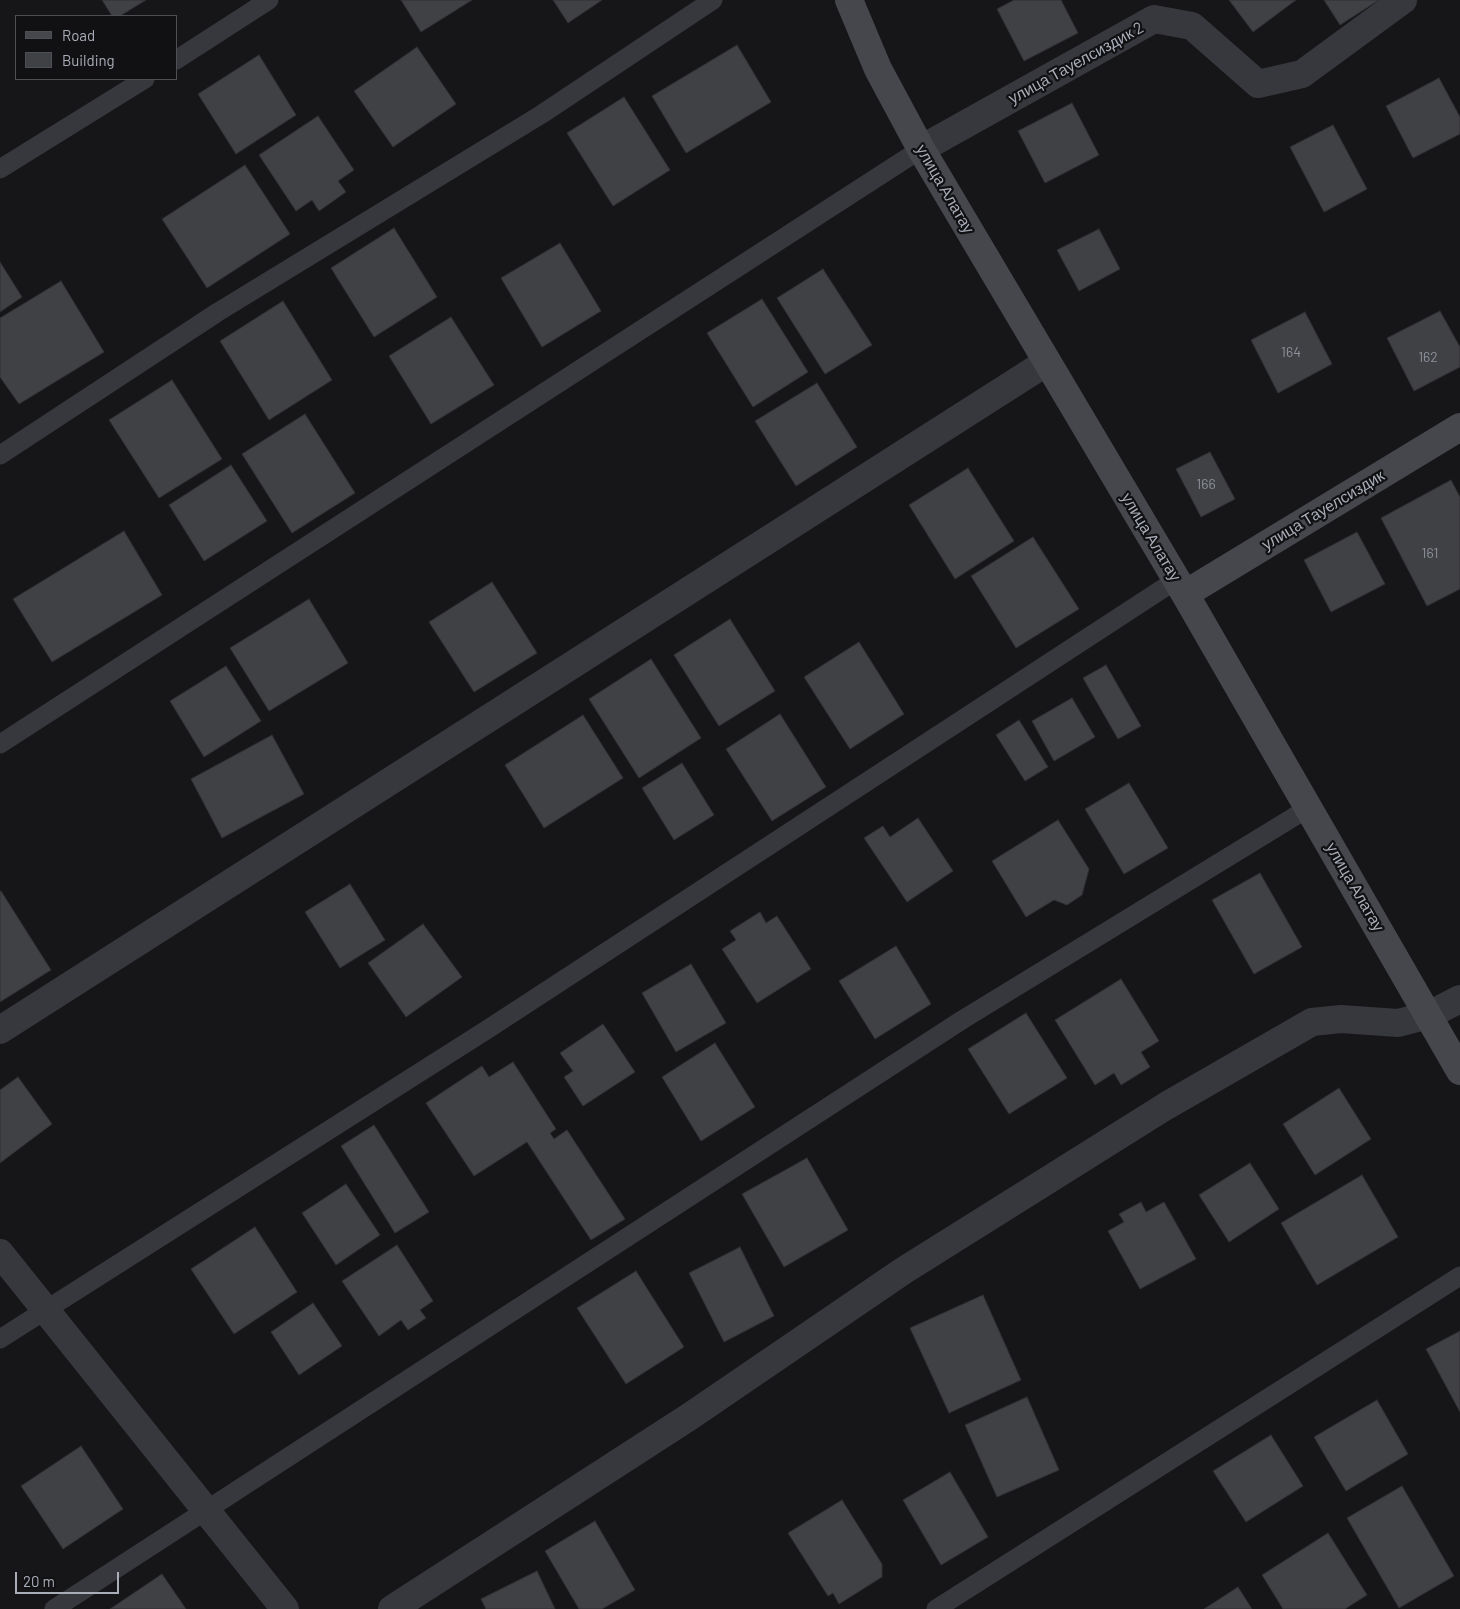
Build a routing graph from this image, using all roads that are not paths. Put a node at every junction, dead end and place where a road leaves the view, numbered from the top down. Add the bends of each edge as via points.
1 (269, 0) edge
2 (713, 0) edge
3 (849, 0) edge
4 (1403, 0) edge
5 (178, 59) edge
6 (144, 80) edge
7 (922, 150) junction
8 (0, 169) edge
9 (1047, 362) junction
10 (1460, 427) edge
11 (0, 455) edge
12 (1180, 587) junction
13 (0, 744) edge
14 (1310, 807) junction
15 (1460, 999) edge
16 (1429, 1015) junction
17 (0, 1030) edge
18 (1460, 1071) edge
19 (0, 1253) edge
20 (1460, 1276) edge
21 (46, 1309) junction
22 (0, 1339) edge
23 (206, 1509) junction
24 (54, 1609) edge
25 (285, 1609) edge
26 (392, 1609) edge
27 (936, 1609) edge

1 - 5 lane
2 - 11 lane via 542,114 218,312
3 - 7 street, улица Алатау via 878,68
4 - 7 street, улица Тауелсиздик 2 via 1302,74 1258,84 1192,26 1154,19
6 - 8 lane
7 - 9 street, улица Алатау
7 - 13 lane
9 - 12 street, улица Алатау
9 - 17 street
10 - 12 street, улица Тауелсиздик
12 - 14 street, улица Алатау
12 - 21 lane
14 - 16 street, улица Алатау
14 - 23 lane via 962,1020
15 - 16 street
16 - 18 street, улица Алатау
16 - 26 street via 1398,1023 1341,1019 1312,1022 1166,1106 903,1271 689,1417
19 - 21 street
20 - 27 lane
21 - 22 lane
21 - 23 street
23 - 24 lane
23 - 25 street

